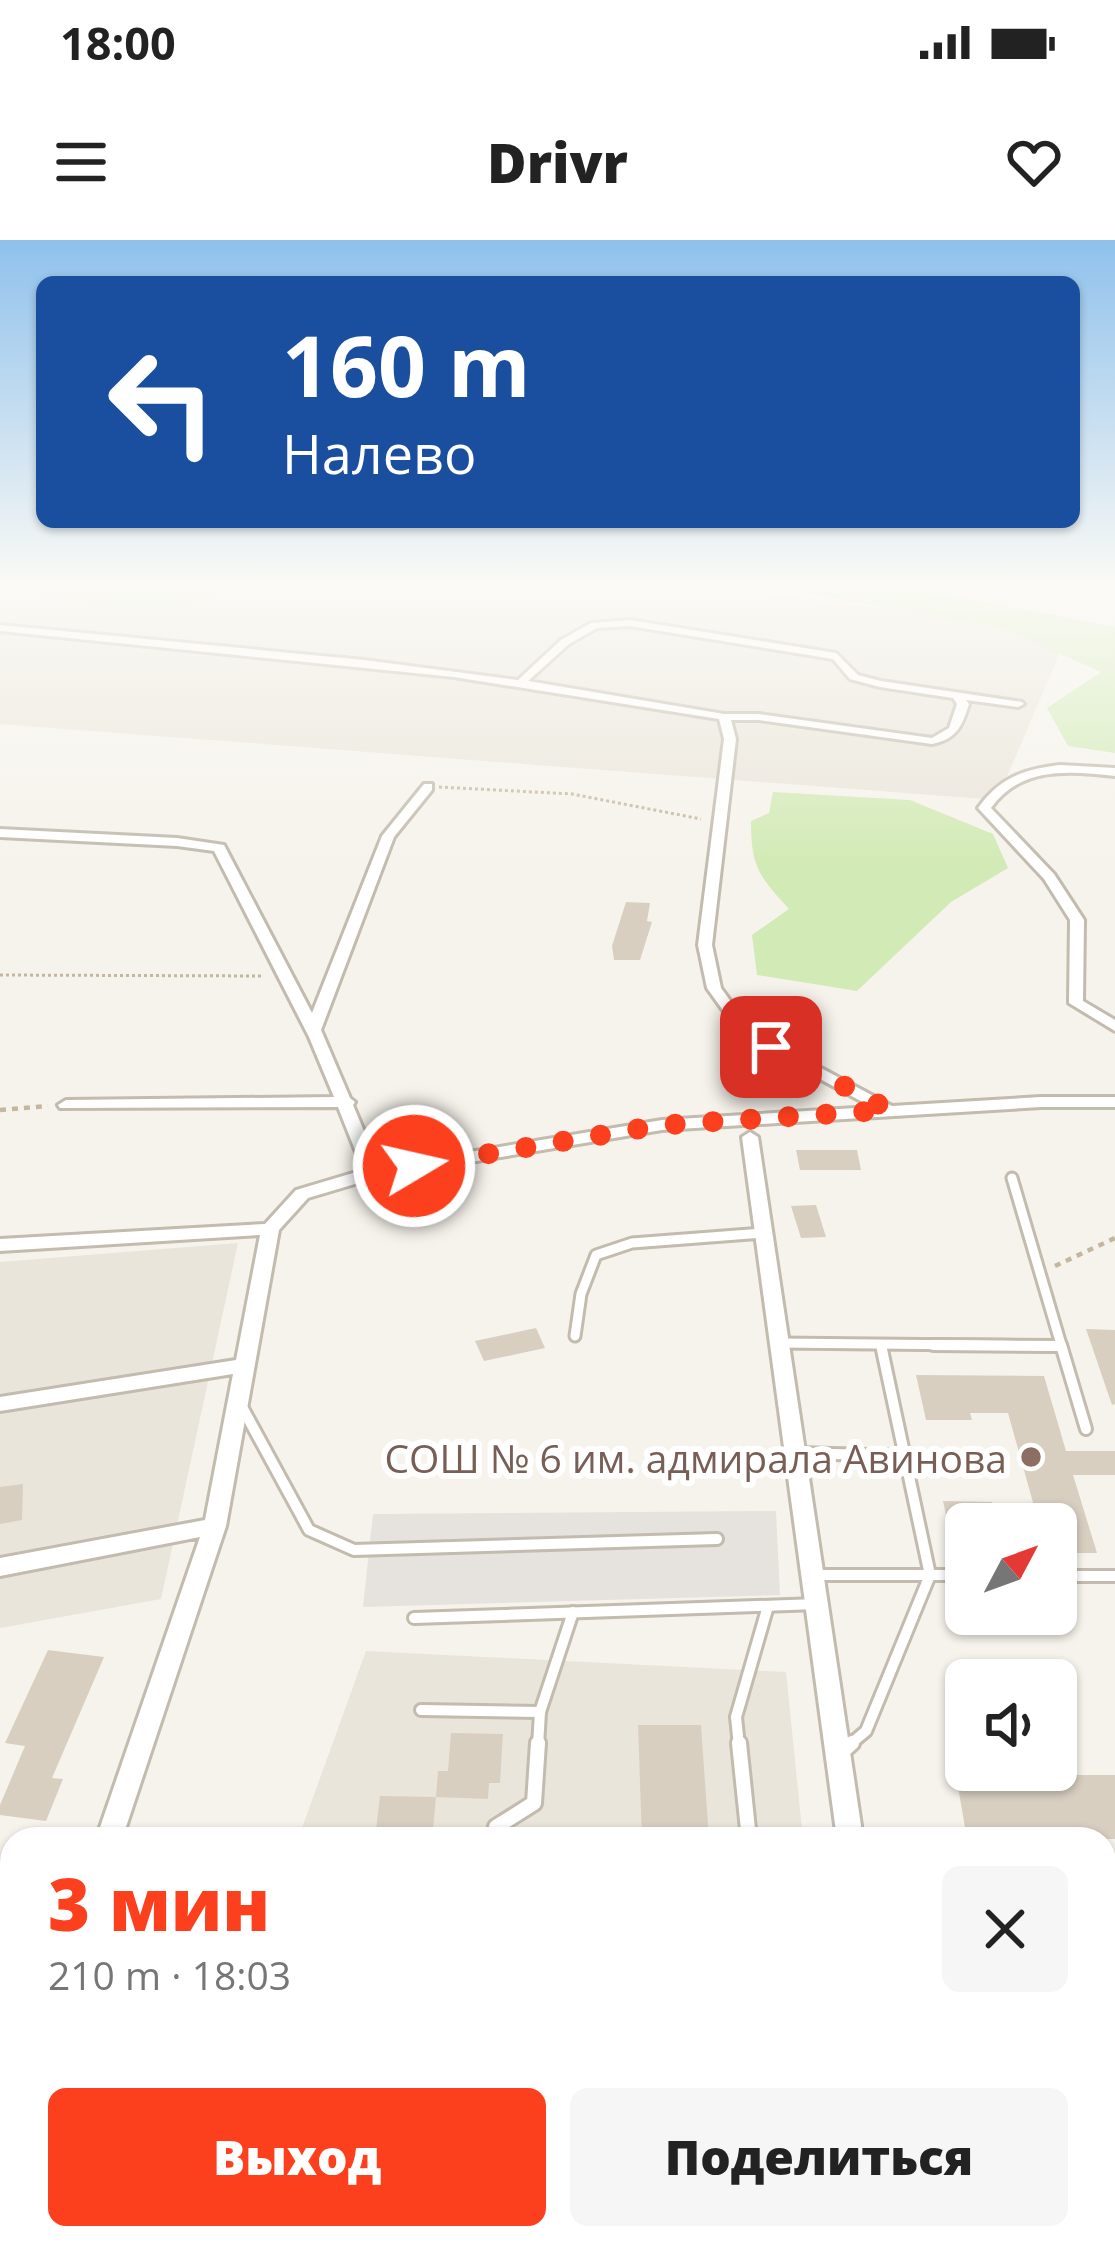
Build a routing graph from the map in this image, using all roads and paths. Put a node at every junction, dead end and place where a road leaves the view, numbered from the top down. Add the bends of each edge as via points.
1 (477, 680) edge
2 (525, 680) edge
3 (870, 680) edge
4 (519, 685) junction
5 (957, 695) junction
6 (1018, 704) dead end
7 (724, 717) junction
8 (1115, 772) edge
9 (428, 787) joint
10 (721, 823) junction
11 (0, 833) edge
12 (0, 975) edge
13 (282, 976) junction
14 (1115, 1026) edge
15 (313, 1031) junction
16 (347, 1102) junction
17 (1115, 1102) edge
18 (66, 1105) joint
19 (0, 1110) edge
20 (889, 1110) junction
21 (750, 1137) dead end
22 (373, 1173) junction
23 (1012, 1178) dead end
24 (270, 1228) junction
25 (764, 1233) junction
26 (1115, 1238) edge
27 (0, 1245) edge
28 (1039, 1274) junction
29 (575, 1336) dead end
30 (779, 1343) junction
31 (881, 1345) junction
32 (1059, 1346) junction
33 (248, 1365) junction
34 (240, 1402) junction
35 (0, 1404) edge
36 (1086, 1429) dead end
37 (795, 1453) junction
38 (905, 1456) junction
39 (214, 1526) junction
40 (717, 1539) dead end
41 (0, 1567) edge
42 (812, 1575) junction
43 (930, 1575) junction
44 (945, 1575) edge
45 (1077, 1576) edge
46 (1115, 1576) edge
47 (817, 1604) junction
48 (768, 1606) junction
49 (573, 1612) junction
50 (414, 1618) dead end
51 (421, 1710) dead end
52 (539, 1712) junction
53 (838, 1755) junction
54 (113, 1827) edge
55 (496, 1827) edge
56 (747, 1827) edge
57 (848, 1827) edge

1 - 4 street
2 - 4 street
3 - 5 street
4 - 7 street
5 - 6 street
5 - 7 street via 963,704 956,731 932,741
7 - 10 street via 730,739
8 - 14 street via 1047,769 1016,777 984,808 1077,920 1076,1003
9 - 10 path via 572,794
9 - 15 street via 388,836
10 - 20 street via 705,945 714,988 742,1027
11 - 13 street via 219,848
12 - 13 path
13 - 15 street
15 - 16 street
16 - 18 street
16 - 22 street
17 - 20 street
18 - 19 path
20 - 22 street via 662,1125
21 - 25 street
22 - 24 street via 302,1194
23 - 28 lane
24 - 27 street
24 - 33 street
25 - 29 lane via 632,1243 596,1255
25 - 30 street
26 - 28 path
28 - 32 lane
30 - 31 lane
30 - 37 street
31 - 32 lane
31 - 38 lane
32 - 36 lane
33 - 34 street
33 - 35 street
34 - 39 street
34 - 40 lane via 310,1530 354,1550
37 - 38 lane
37 - 42 street
38 - 43 lane
39 - 41 street
39 - 54 street
42 - 43 lane
42 - 47 street
43 - 44 lane
43 - 53 lane via 866,1731
45 - 46 lane
47 - 48 lane
47 - 53 street
48 - 49 lane
48 - 56 lane via 736,1717
49 - 50 lane
49 - 52 lane
51 - 52 lane
52 - 55 lane via 534,1803
53 - 57 street

